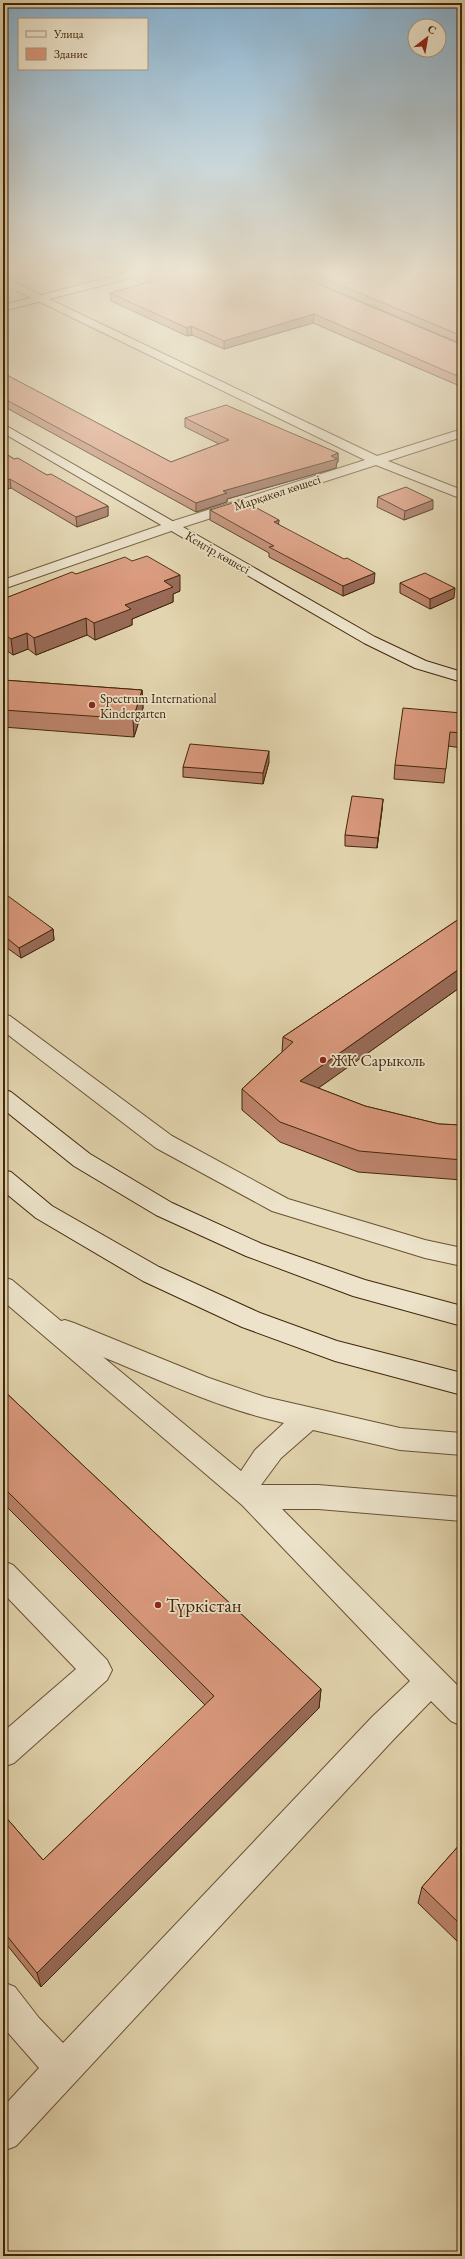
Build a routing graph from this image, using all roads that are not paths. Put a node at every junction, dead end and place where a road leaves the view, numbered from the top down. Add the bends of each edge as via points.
1 (203, 376) edge
2 (3, 428) edge
3 (462, 433) edge
4 (375, 460) junction
5 (462, 495) edge
6 (172, 526) junction
7 (3, 585) edge
8 (462, 677) edge
9 (3, 1021) edge
10 (3, 1097) edge
11 (3, 1178) edge
12 (462, 1257) edge
13 (3, 1287) edge
14 (462, 1316) edge
15 (462, 1384) edge
16 (310, 1418) junction
17 (462, 1444) edge
18 (248, 1494) junction
19 (462, 1509) edge
20 (3, 1574) edge
21 (431, 1681) junction
22 (462, 1711) edge
23 (3, 1752) edge
24 (3, 1999) edge
25 (63, 2068) junction
26 (3, 2133) edge

1 - 4 street
2 - 6 street, Кеңгір көшесі
3 - 4 street, Марқакөл көшесі
4 - 5 street
4 - 6 street, Марқакөл көшесі
6 - 7 street, Марқакөл көшесі
6 - 8 street, Кеңгір көшесі via 408,660
9 - 12 street via 164,1142 280,1205 425,1250
10 - 14 street via 82,1160 164,1209 254,1250 362,1289
11 - 15 street via 44,1212 151,1274 251,1320 335,1351
13 - 16 street via 70,1333 201,1386 265,1408
13 - 18 street
16 - 17 street via 400,1439
16 - 18 street via 273,1446 255,1467
18 - 19 street
18 - 21 street
20 - 23 street via 97,1670
21 - 22 street
21 - 25 street via 383,1728
24 - 25 street via 27,2030
25 - 26 street

